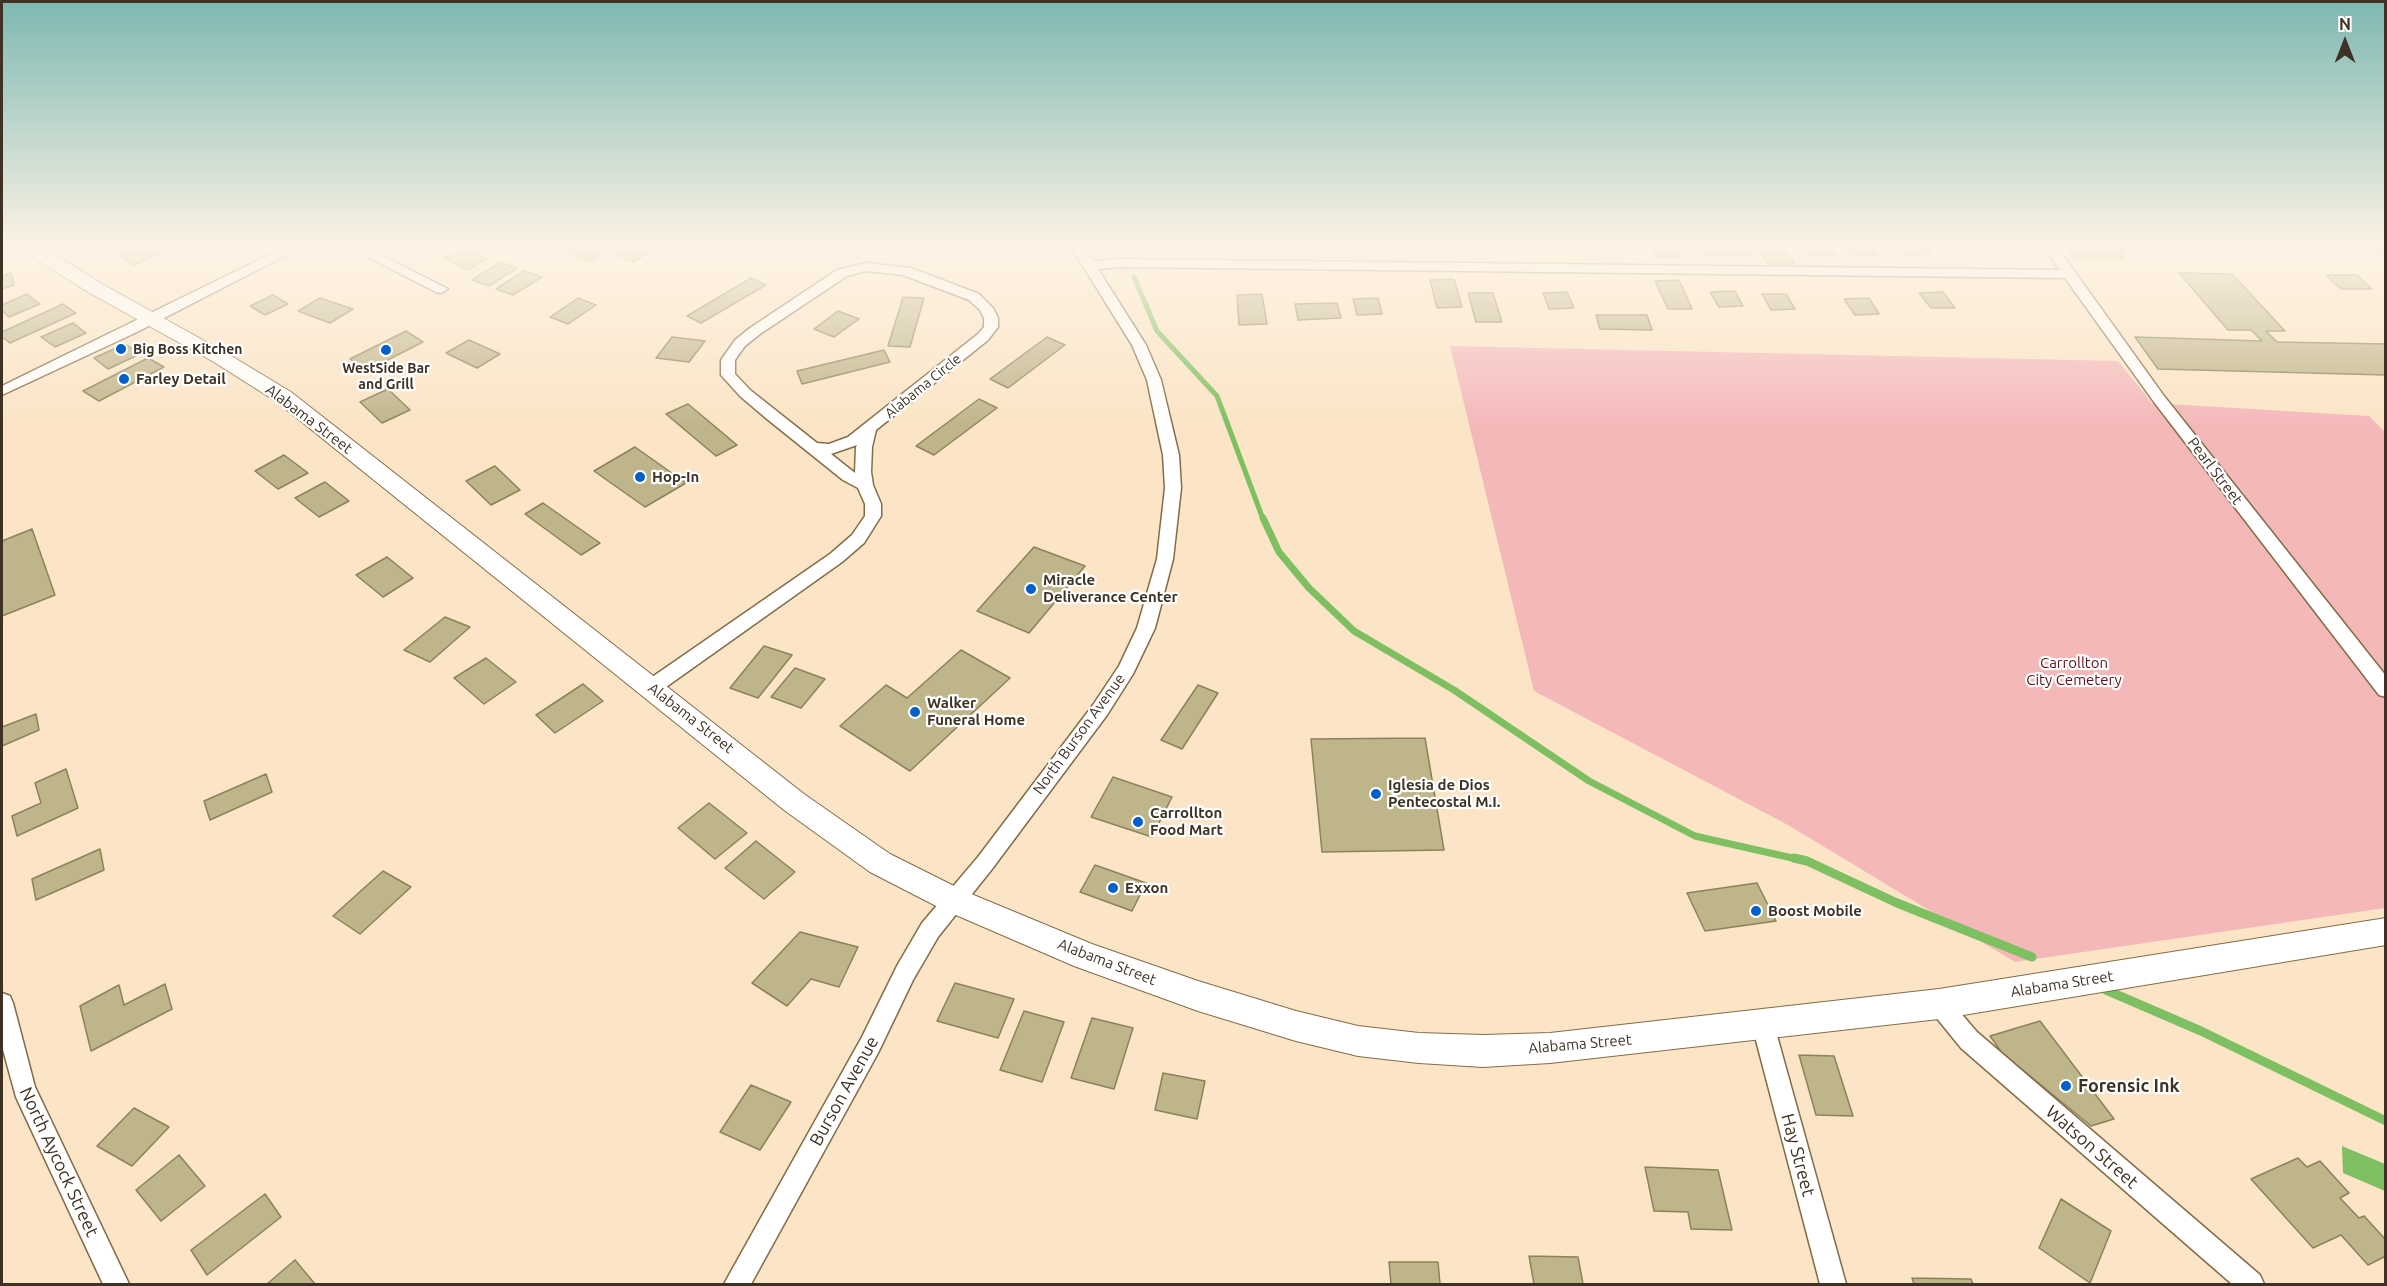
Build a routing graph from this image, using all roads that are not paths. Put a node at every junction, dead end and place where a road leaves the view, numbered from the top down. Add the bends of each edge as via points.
1 (130, 307) edge
2 (174, 307) edge
3 (790, 307) edge
4 (985, 307) edge
5 (1114, 307) edge
6 (2094, 307) edge
7 (150, 319) junction
8 (2, 391) edge
9 (869, 429) junction
10 (814, 448) junction
11 (865, 485) junction
12 (652, 687) junction
13 (2385, 690) edge
14 (953, 900) junction
15 (2385, 931) edge
16 (2, 1002) edge
17 (1940, 1004) junction
18 (1763, 1025) junction
19 (116, 1284) edge
20 (737, 1284) edge
21 (1833, 1284) edge
22 (2251, 1284) edge

1 - 7 main road, Alabama Street
2 - 7 street
3 - 10 street, Alabama Circle via 740,343 728,360 728,375
4 - 9 street, Alabama Circle via 991,327 983,338
5 - 14 street, North Burson Avenue via 1139,345 1163,412 1173,489 1165,559 1146,628 1127,669 985,863
6 - 13 street, Pearl Street via 2159,399
7 - 8 street
7 - 12 main road, Alabama Street via 284,397
9 - 10 street, Alabama Circle via 841,446
9 - 11 street via 863,459
10 - 11 street, Alabama Circle
11 - 12 street via 873,516 858,539
12 - 14 main road, Alabama Street via 856,848
14 - 18 main road, Alabama Street via 1085,956 1198,996 1358,1041 1483,1051 1550,1048
14 - 20 street, Burson Avenue via 905,973 870,1045
15 - 17 main road, Alabama Street
16 - 19 street, North Aycock Street via 24,1089
17 - 18 main road, Alabama Street
17 - 22 street, Watson Street via 1969,1040
18 - 21 street, Hay Street

